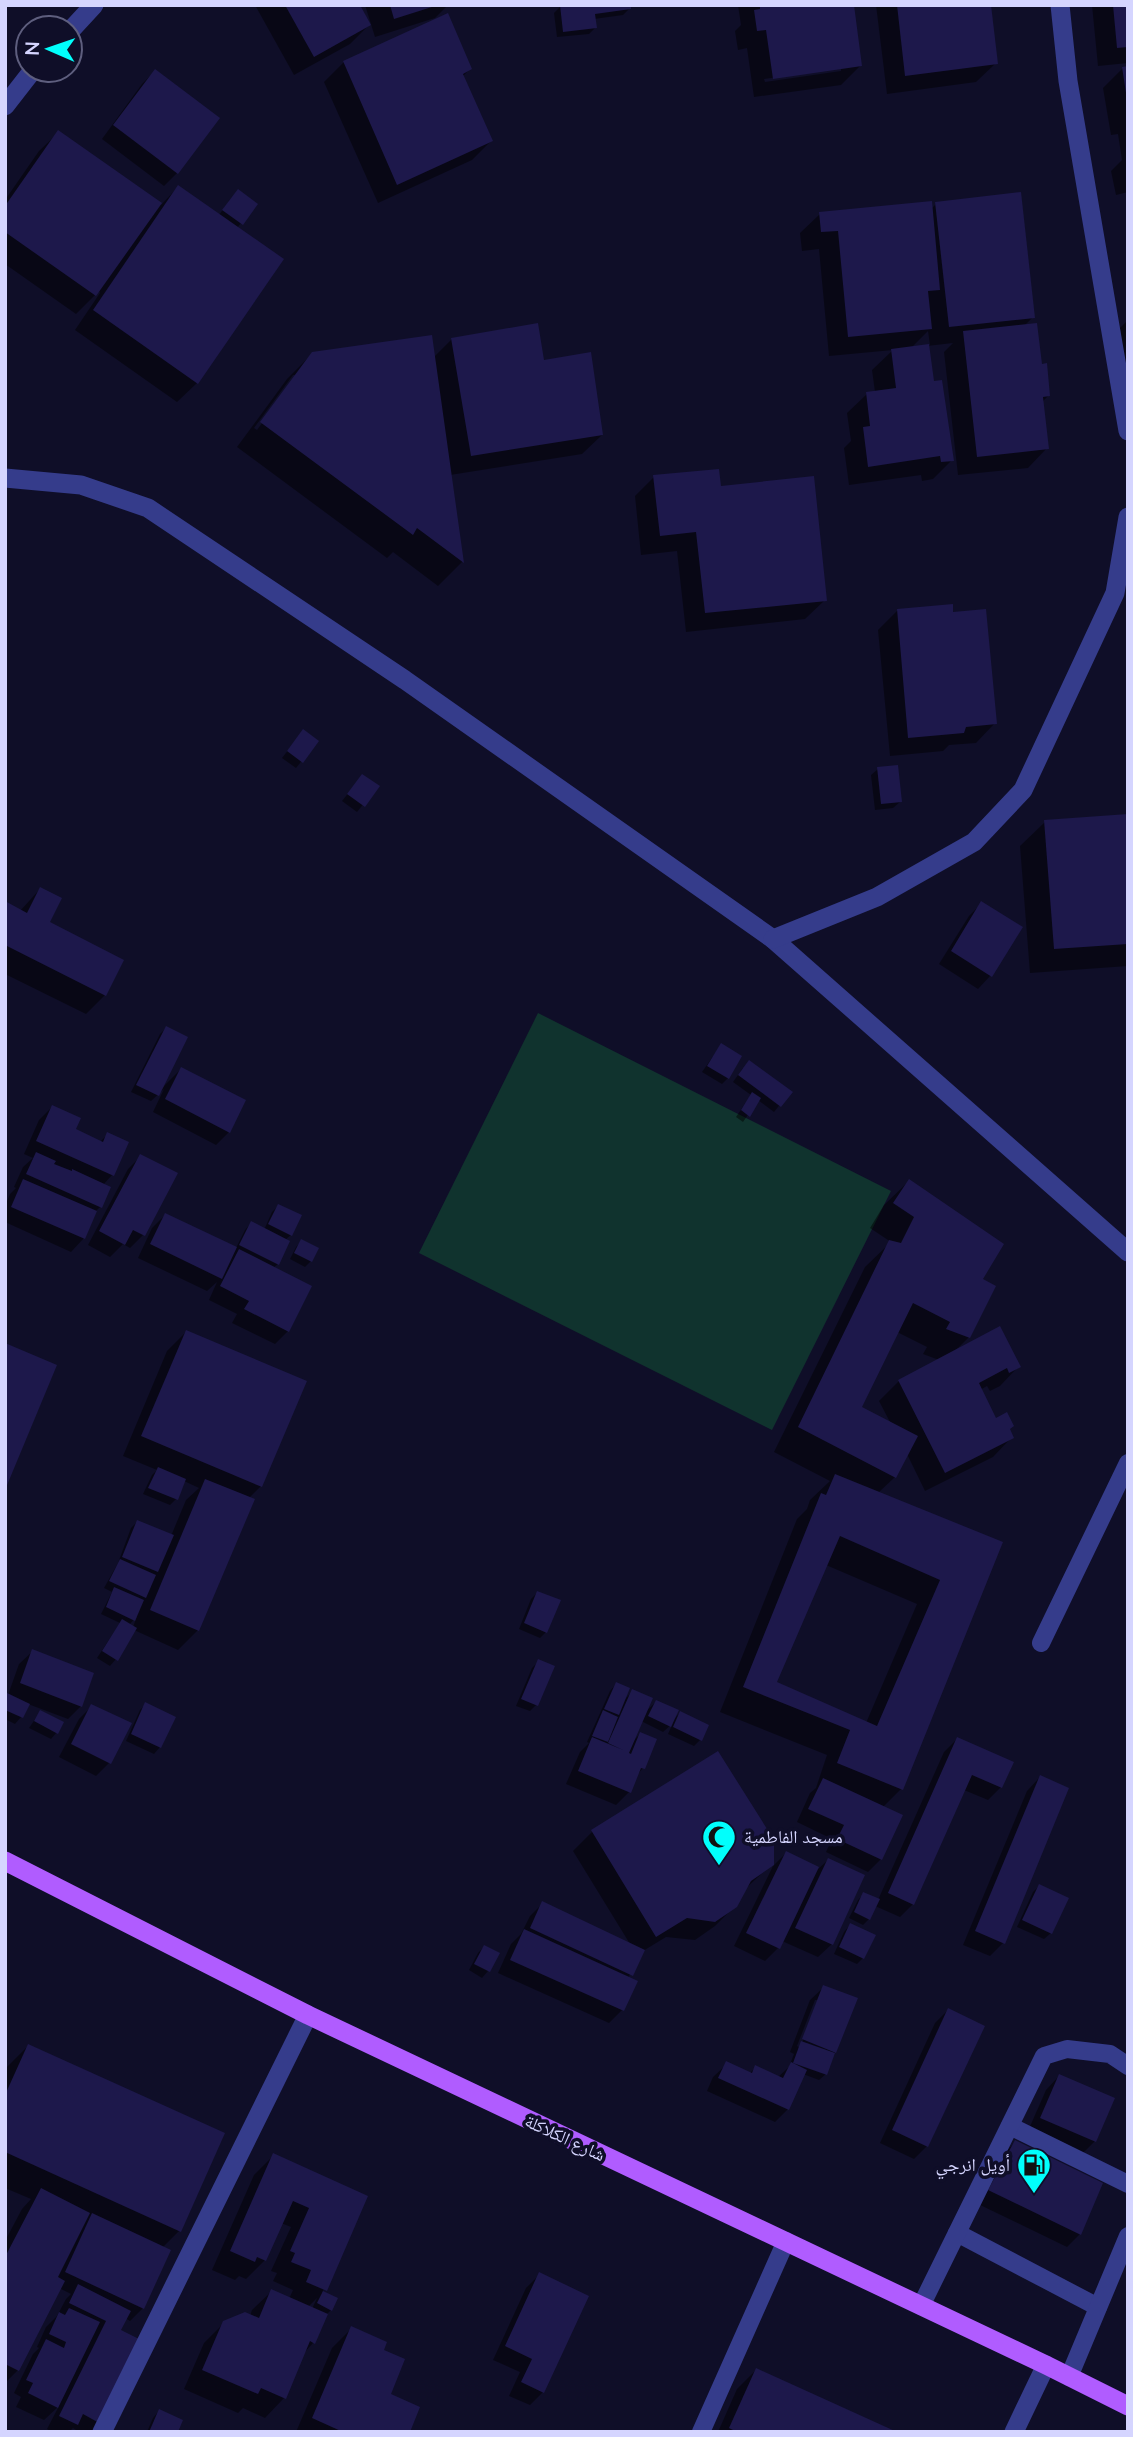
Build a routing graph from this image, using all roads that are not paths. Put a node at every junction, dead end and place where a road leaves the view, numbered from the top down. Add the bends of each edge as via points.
1 (1060, 5) edge
2 (22, 84) edge
3 (5, 106) edge
4 (1128, 431) edge
5 (5, 478) edge
6 (1128, 517) edge
7 (1121, 597) edge
8 (773, 939) junction
9 (1128, 1252) edge
10 (1128, 1463) edge
11 (1041, 1643) dead end
12 (5, 1861) edge
13 (308, 2015) junction
14 (1128, 2066) edge
15 (1010, 2126) junction
16 (1128, 2184) edge
17 (957, 2234) junction
18 (1128, 2236) edge
19 (786, 2241) junction
20 (921, 2306) junction
21 (1098, 2307) junction
22 (1046, 2365) junction
23 (1069, 2377) junction
24 (1128, 2406) edge
25 (102, 2432) edge
26 (701, 2432) edge
27 (1014, 2432) edge

1 - 4 street via 1068,80
2 - 3 street
5 - 8 street via 81,485 148,508 405,680
6 - 7 street
7 - 8 street via 1023,790 974,842 877,897
8 - 9 street
10 - 11 lane
12 - 13 main road, شارع الكلاكلة
13 - 19 main road, شارع الكلاكلة
13 - 25 street
14 - 15 lane via 1110,2054 1067,2049 1044,2056
15 - 16 lane
15 - 17 lane
17 - 20 lane
17 - 21 lane
18 - 21 lane
19 - 20 main road, شارع الكلاكلة
19 - 26 lane
20 - 22 main road, شارع الكلاكلة
21 - 23 lane
22 - 23 main road, شارع الكلاكلة
22 - 27 street
23 - 24 main road, شارع الكلاكلة

